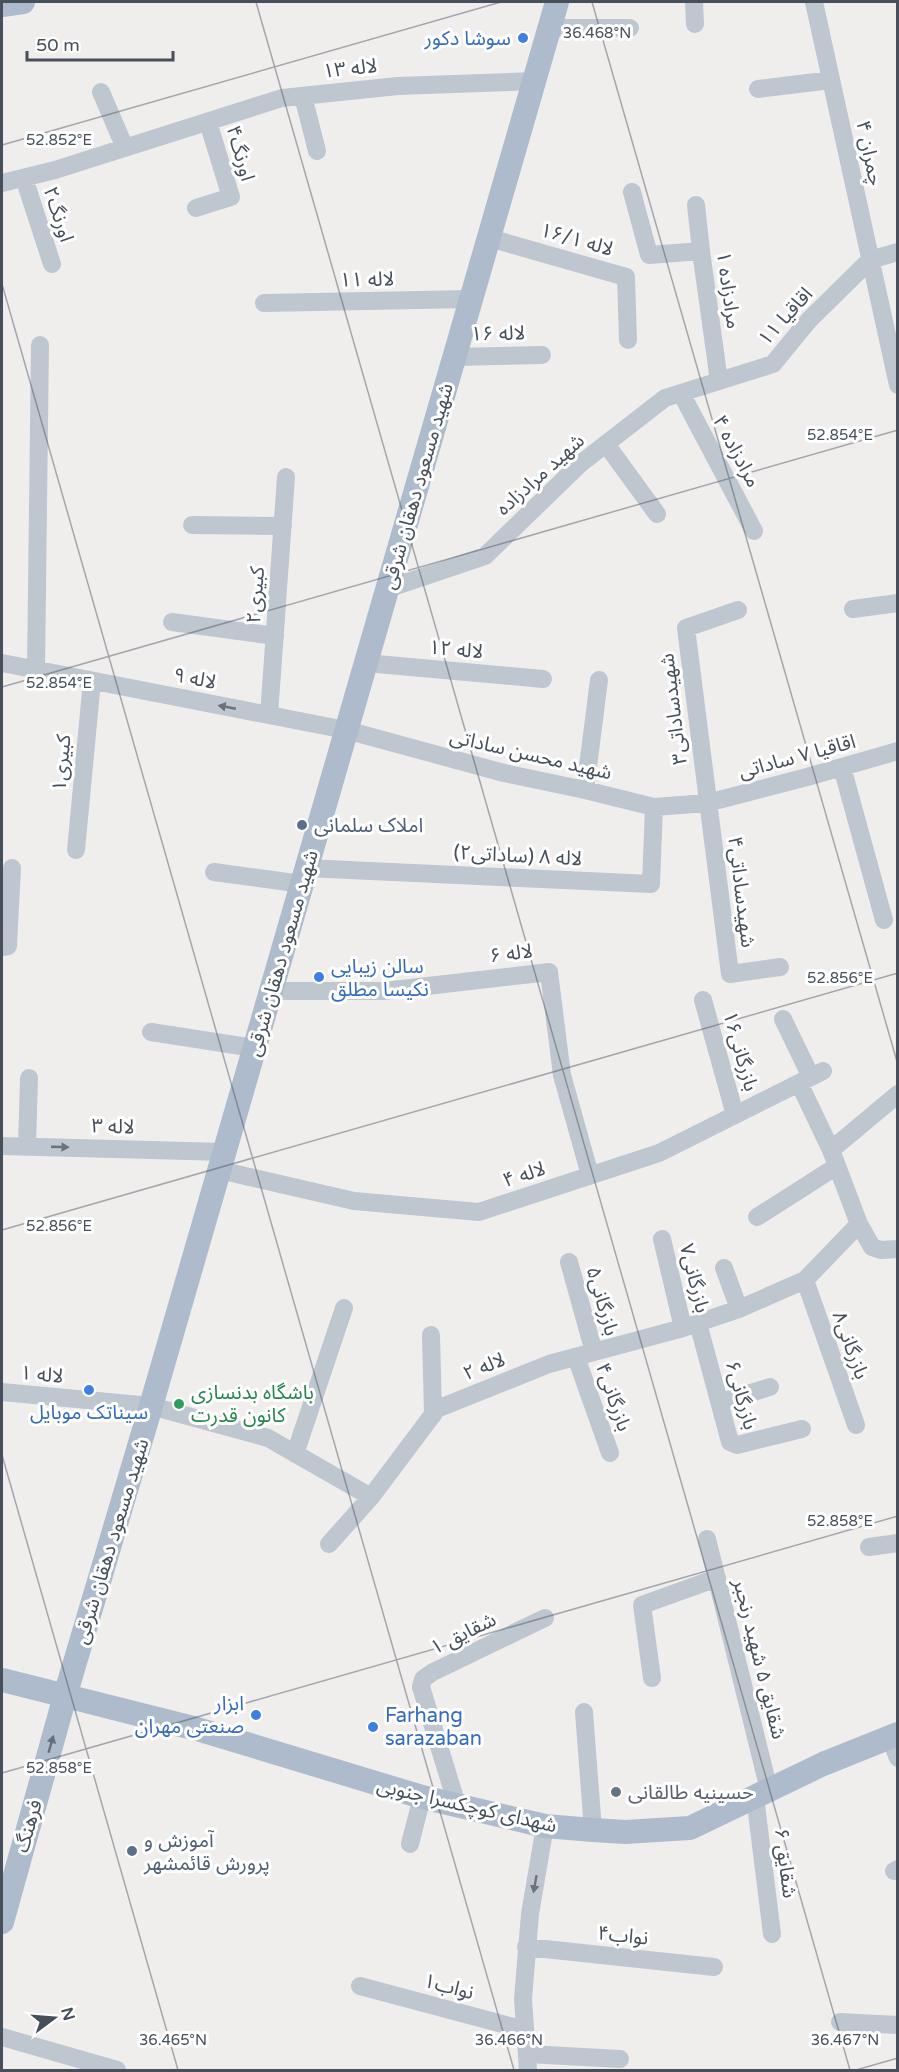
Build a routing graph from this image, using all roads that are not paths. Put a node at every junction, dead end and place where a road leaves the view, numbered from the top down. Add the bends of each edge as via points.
1 (23, 2) edge
2 (557, 2) edge
3 (694, 2) edge
4 (814, 2) edge
5 (2, 5) edge
6 (695, 24) dead end
7 (630, 27) dead end
8 (549, 28) junction
9 (831, 80) junction
10 (534, 81) junction
11 (758, 89) dead end
12 (101, 92) dead end
13 (303, 96) junction
14 (208, 122) junction
15 (125, 148) junction
16 (317, 151) dead end
17 (24, 178) junction
18 (2, 183) edge
19 (632, 192) dead end
20 (696, 205) dead end
21 (196, 208) dead end
22 (489, 238) junction
23 (701, 250) junction
24 (897, 252) edge
25 (870, 260) junction
26 (52, 264) dead end
27 (471, 299) junction
28 (264, 303) dead end
29 (628, 340) dead end
30 (40, 345) dead end
31 (542, 355) dead end
32 (454, 357) junction
33 (719, 381) junction
34 (897, 385) edge
35 (681, 393) junction
36 (606, 444) junction
37 (286, 477) dead end
38 (657, 514) dead end
39 (192, 525) dead end
40 (283, 526) junction
41 (754, 531) dead end
42 (387, 589) junction
43 (897, 603) edge
44 (853, 609) dead end
45 (738, 610) dead end
46 (172, 622) dead end
47 (275, 636) junction
48 (2, 663) edge
49 (366, 663) junction
50 (36, 670) junction
51 (543, 679) dead end
52 (92, 681) junction
53 (599, 681) dead end
54 (269, 715) junction
55 (346, 730) junction
56 (897, 751) edge
57 (842, 767) junction
58 (585, 790) junction
59 (707, 803) junction
60 (654, 807) junction
61 (76, 850) dead end
62 (12, 868) dead end
63 (214, 872) dead end
64 (304, 876) junction
65 (884, 920) dead end
66 (2, 947) edge
67 (780, 967) dead end
68 (271, 991) junction
69 (703, 1000) dead end
70 (783, 1019) dead end
71 (151, 1032) dead end
72 (254, 1048) junction
73 (811, 1077) junction
74 (29, 1078) dead end
75 (897, 1094) edge
76 (735, 1115) junction
77 (2, 1146) edge
78 (27, 1146) junction
79 (834, 1158) junction
80 (221, 1161) junction
81 (590, 1175) junction
82 (757, 1217) dead end
83 (859, 1224) junction
84 (662, 1239) dead end
85 (897, 1249) edge
86 (568, 1262) dead end
87 (724, 1268) dead end
88 (805, 1280) junction
89 (344, 1308) dead end
90 (740, 1308) junction
91 (691, 1325) junction
92 (431, 1335) dead end
93 (594, 1352) junction
94 (576, 1357) junction
95 (770, 1387) dead end
96 (2, 1392) edge
97 (721, 1402) junction
98 (151, 1406) junction
99 (433, 1415) junction
100 (856, 1425) dead end
101 (802, 1429) dead end
102 (610, 1453) dead end
103 (295, 1454) junction
104 (371, 1497) junction
105 (707, 1539) dead end
106 (897, 1543) edge
107 (329, 1544) dead end
108 (869, 1547) dead end
109 (717, 1578) junction
110 (545, 1618) dead end
111 (652, 1678) dead end
112 (2, 1680) edge
113 (64, 1696) junction
114 (584, 1712) dead end
115 (895, 1744) edge
116 (762, 1793) junction
117 (422, 1797) junction
118 (457, 1805) junction
119 (545, 1826) junction
120 (593, 1830) junction
121 (410, 1844) dead end
122 (2, 1922) edge
123 (772, 1934) dead end
124 (526, 1947) junction
125 (714, 1967) dead end
126 (360, 1986) dead end
127 (840, 2022) dead end
128 (897, 2025) edge
129 (525, 2030) junction
130 (2, 2037) edge
131 (620, 2059) dead end
132 (528, 2062) edge
133 (117, 2070) edge

1 - 5 main road
2 - 8 main road, شهید مسعود دهقان شرقی
3 - 6 street
4 - 9 street, چمران ۴
7 - 8 street
8 - 10 main road, شهید مسعود دهقان شرقی
9 - 11 street
9 - 25 street, چمران ۴
10 - 13 street, لاله ۱۳ via 398,86
10 - 22 main road, شهید مسعود دهقان شرقی
12 - 15 street
13 - 14 street, لاله ۱۳ via 282,98
13 - 16 street
14 - 15 street, لاله ۱۳
14 - 21 street, اورنگ۴ via 231,197
15 - 17 street, لاله ۱۳
17 - 18 street, لاله ۱۳
17 - 26 street, اورنگ۲
19 - 23 street via 649,255
20 - 23 street, مرادزاده ۱
22 - 27 main road, شهید مسعود دهقان شرقی
22 - 29 street, لاله ۱۶/۱ via 626,277
23 - 33 street, مرادزاده ۱
24 - 25 street
25 - 33 street, اقاقیا ۱۱ via 809,320 773,364
25 - 34 street, چمران ۴
27 - 28 street, لاله ۱۱
27 - 32 main road, شهید مسعود دهقان شرقی
30 - 50 street
31 - 32 street, لاله ۱۶
32 - 42 main road, شهید مسعود دهقان شرقی
33 - 35 street, شهید مرادزاده
35 - 36 street, شهید مرادزاده via 665,398
35 - 41 street, مرادزاده ۴
36 - 38 street
36 - 42 street, شهید مرادزاده via 485,556
37 - 40 street, کبیری۲
39 - 40 street
40 - 47 street, کبیری۲
42 - 49 main road, شهید مسعود دهقان شرقی
43 - 44 street
45 - 59 street, شهیدساداتی۳ via 686,628
46 - 47 street
47 - 54 street, کبیری۲
48 - 50 street, لاله ۹
49 - 51 street, لاله ۱۲
49 - 55 main road, شهید مسعود دهقان شرقی
50 - 52 street, لاله ۹
54 -> 52 street, لاله ۹
52 - 61 street, کبیری۱
53 - 58 street
54 - 55 street, لاله ۹
55 - 58 street, شهید محسن ساداتی via 504,773
55 - 64 main road, شهید مسعود دهقان شرقی
56 - 57 street, اقاقیا ۷ ساداتی
57 - 59 street, اقاقیا ۷ ساداتی
57 - 65 street
58 - 60 street, شهید محسن ساداتی
59 - 60 street, شهید محسن ساداتی
59 - 67 street, شهیدساداتی۴ via 730,974
60 - 64 street, لاله ۸ (ساداتی۲) via 651,884
62 - 66 street via 8,945
63 - 64 street
64 - 68 main road, شهید مسعود دهقان شرقی
68 - 72 main road, شهید مسعود دهقان شرقی
68 - 81 street, لاله ۶ via 384,991 549,972 562,1075
69 - 76 street, بازرگانی۱۶
70 - 73 street
71 - 72 street
72 - 80 main road, شهید مسعود دهقان شرقی
73 - 76 street, لاله ۴
73 - 79 street
74 - 78 street
75 - 79 street
76 - 81 street, لاله ۴ via 659,1153
77 - 78 street, لاله ۳
78 -> 80 street, لاله ۳
79 - 82 street
79 - 83 street
80 - 81 street, لاله ۴ via 354,1201 479,1212
80 - 98 main road, شهید مسعود دهقان شرقی
83 - 85 street via 872,1247
83 - 88 street, لاله ۲
84 - 91 street, بازرگانی۷
86 - 93 street, بازرگانی۵
87 - 90 street
88 - 90 street, لاله ۲
88 - 100 street, بازرگانی۸
89 - 103 street
90 - 91 street, لاله ۲
91 - 93 street, لاله ۲
91 - 97 street, بازرگانی۶
92 - 99 street
93 - 94 street, لاله ۲
94 - 99 street, لاله ۲ via 437,1409
94 - 102 street, بازرگانی۴
95 - 97 street
96 - 98 street, لاله ۱
97 - 101 street, بازرگانی۶ via 733,1444
98 - 103 street via 268,1438
98 - 113 main road, شهید مسعود دهقان شرقی
99 - 104 street, لاله ۲
103 - 104 street
104 - 107 street, لاله ۲
105 - 109 street, شقایق ۵ شهید رنجبر
106 - 108 street
109 - 111 street via 642,1605
109 - 116 street, شقایق ۵ شهید رنجبر
110 - 118 street, شقایق ۱ via 423,1679 421,1687
112 - 113 main road, شهدای کوچکسرا جنوبی
113 - 117 main road, شهدای کوچکسرا جنوبی via 196,1729
122 -> 113 main road, فرهنگ
114 - 120 street
115 - 116 main road, شهدای کوچکسرا جنوبی via 823,1764
116 - 120 main road, شهدای کوچکسرا جنوبی via 690,1828
116 - 123 street, شقایق ۶
117 - 118 main road, شهدای کوچکسرا جنوبی
117 - 121 street
118 - 119 main road, شهدای کوچکسرا جنوبی
119 - 120 main road, شهدای کوچکسرا جنوبی
119 -> 124 street
124 - 125 street, نواب۴
124 - 129 street
126 - 129 street, نواب۱
127 - 128 street
129 - 132 street
130 - 133 street
131 - 132 street

